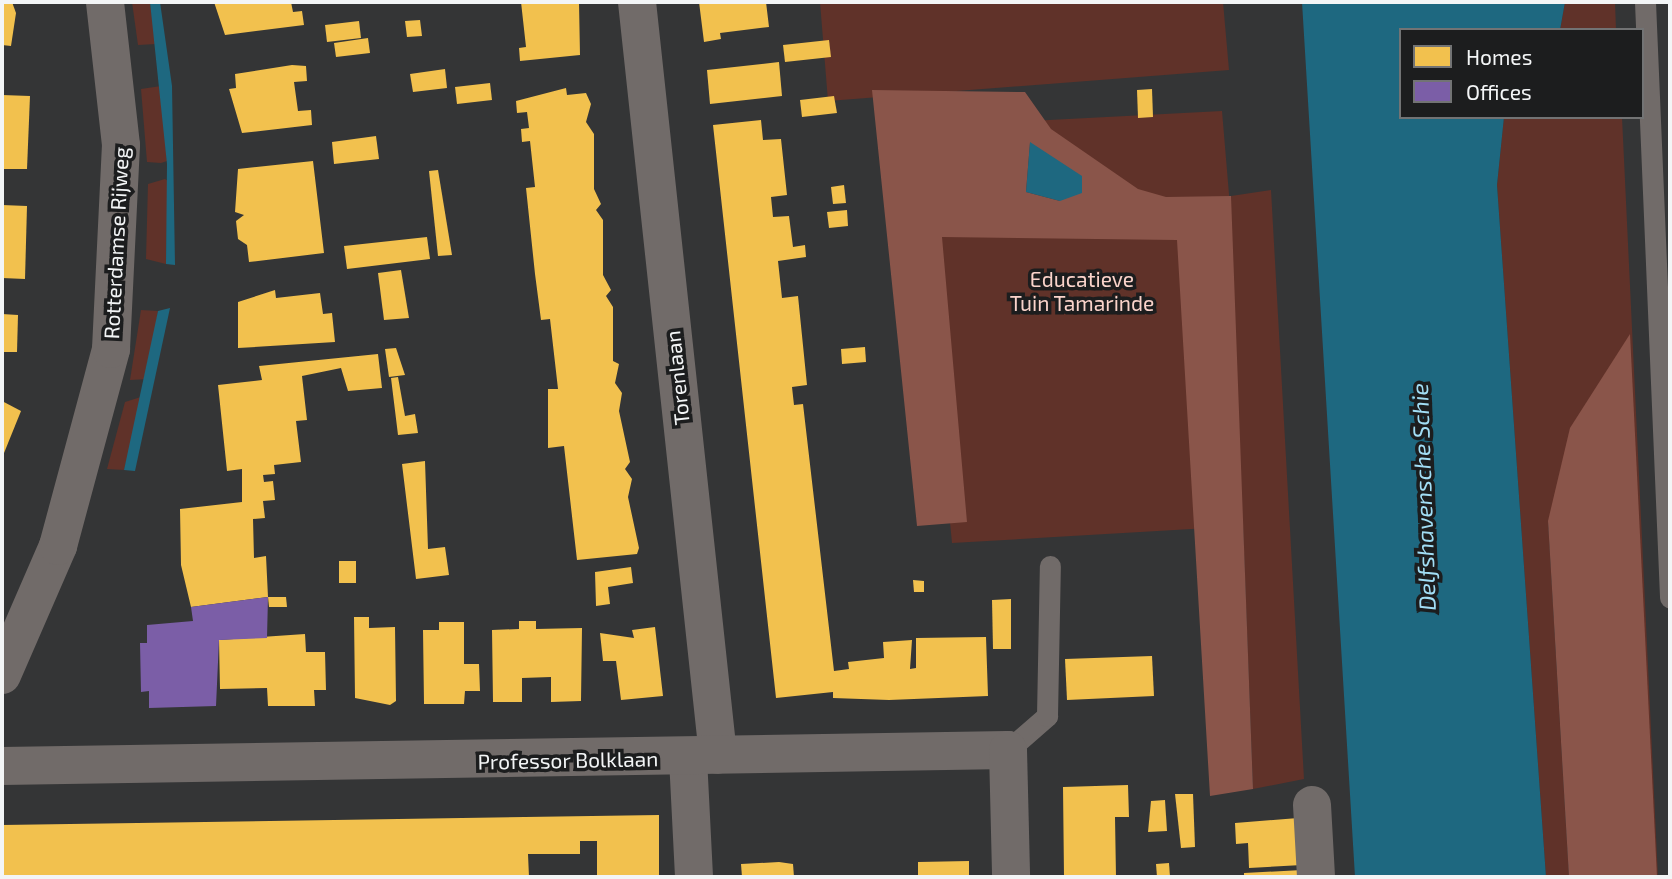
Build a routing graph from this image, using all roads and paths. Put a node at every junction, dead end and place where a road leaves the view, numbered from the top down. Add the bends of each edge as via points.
1 (105, 2) edge
2 (636, 2) edge
3 (1645, 2) edge
4 (1667, 348) edge
5 (1050, 566) dead end
6 (1670, 597) edge
7 (2, 675) edge
8 (1008, 750) junction
9 (703, 756) junction
10 (2, 766) edge
11 (1312, 805) dead end
12 (694, 877) edge
13 (1011, 877) edge
14 (1316, 877) edge

1 - 7 street, Rotterdamse Rijweg via 121,145 111,349 58,546
2 - 9 street, Torenlaan
3 - 4 lane
4 - 6 lane
5 - 8 lane via 1047,716
8 - 9 street, Professor Bolklaan
8 - 13 street
9 - 10 street, Professor Bolklaan
9 - 12 street, Torenlaan
11 - 14 street

